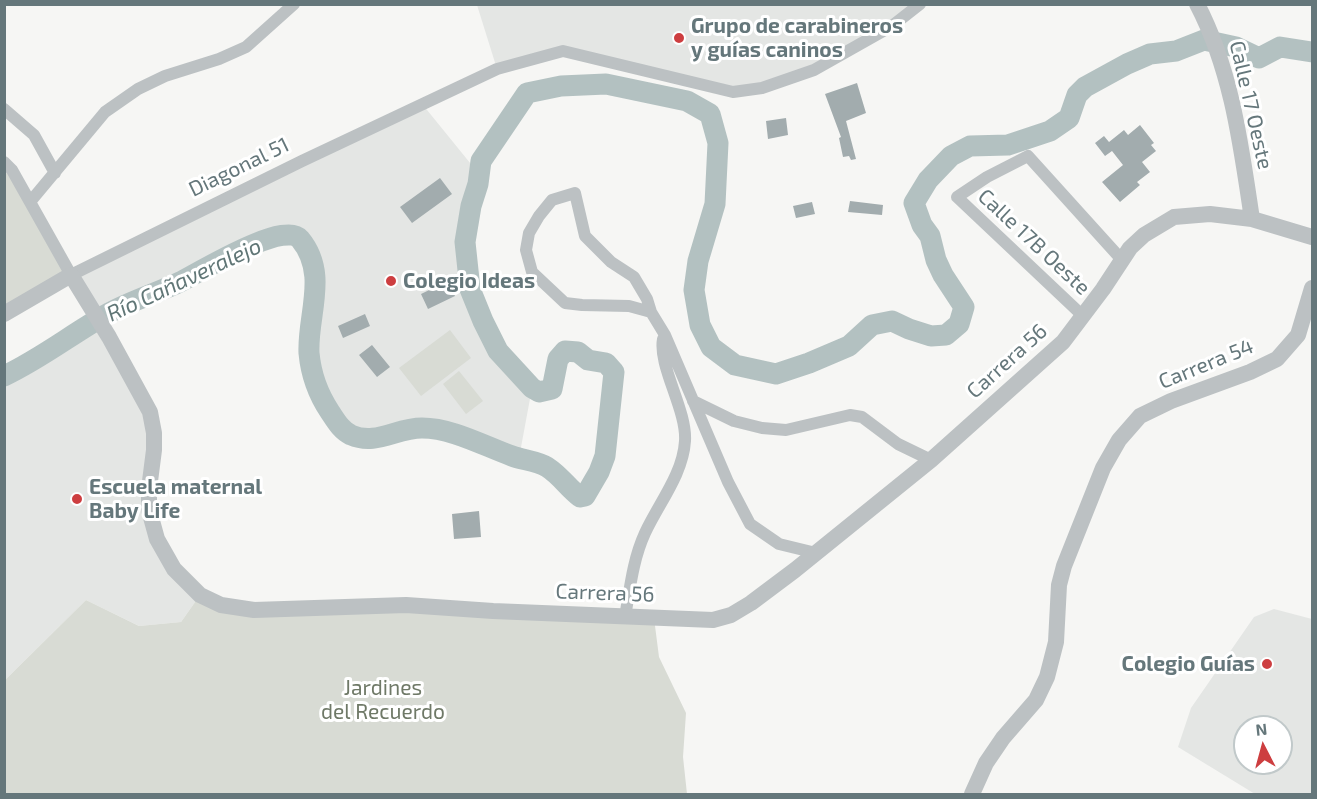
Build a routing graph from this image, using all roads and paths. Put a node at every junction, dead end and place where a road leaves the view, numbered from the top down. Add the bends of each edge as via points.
1 (294, 4) edge
2 (920, 4) edge
3 (1197, 4) edge
4 (4, 109) edge
5 (4, 162) edge
6 (55, 173) junction
7 (30, 202) junction
8 (1252, 219) junction
9 (1312, 237) edge
10 (1122, 260) junction
11 (71, 275) junction
12 (1312, 288) edge
13 (651, 312) junction
14 (4, 314) edge
15 (1083, 316) junction
16 (664, 334) junction
17 (693, 401) junction
18 (931, 460) junction
19 (816, 553) junction
20 (626, 617) junction
21 (972, 795) edge

1 - 6 street via 246,47 165,76 105,112
2 - 11 street, Diagonal 51 via 892,26 814,70 762,88 733,92 563,51 497,69
3 - 8 street, Calle 17 Oeste via 1222,61 1238,127
4 - 6 street via 34,135
5 - 7 street
6 - 7 street
7 - 11 street
8 - 9 street, Carrera 56
8 - 10 street, Carrera 56 via 1210,214 1174,217 1144,235
10 - 15 street, Carrera 56
10 - 15 street, Calle 17B Oeste via 1028,156 957,197
11 - 14 street, Diagonal 51
11 - 20 street, Carrera 56 via 150,412 154,450 149,510 158,539 174,569 200,595 221,605 254,610 406,605
12 - 21 street, Carrera 54 via 1298,335 1277,359 1171,401 1140,417 1119,440 1103,468 1064,566 1056,642 1047,677 1036,700 986,763
13 - 13 street via 634,277 611,262 585,236 575,193 552,200 529,233 526,250 531,272 565,303 629,306
13 - 16 street
15 - 18 street, Carrera 56 via 1062,342
16 - 17 street
16 - 20 street via 664,356 685,439 669,489 645,533 636,560
17 - 18 street via 734,421 762,428 786,430 850,415 862,417 898,444
17 - 19 street via 750,524 779,544
18 - 19 street, Carrera 56
19 - 20 street, Carrera 56 via 731,615 713,620

